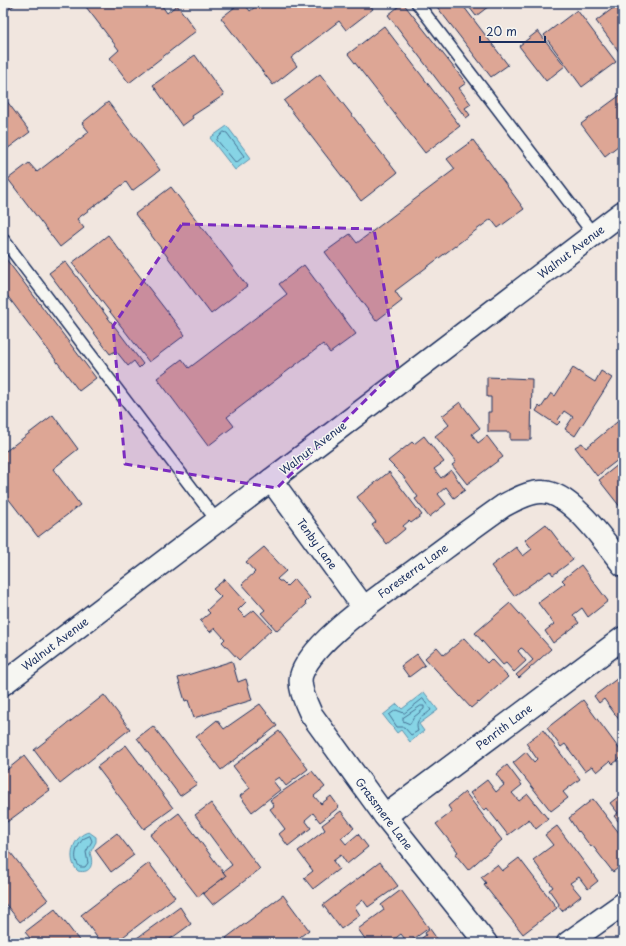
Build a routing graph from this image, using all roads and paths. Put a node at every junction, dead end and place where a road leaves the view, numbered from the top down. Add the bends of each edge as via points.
1 (417, 3) edge
2 (623, 212) edge
3 (594, 235) junction
4 (3, 239) edge
5 (271, 480) junction
6 (217, 521) junction
7 (623, 565) edge
8 (364, 608) junction
9 (623, 638) edge
10 (301, 675) joint
11 (3, 684) edge
12 (385, 816) junction
13 (623, 904) edge
14 (486, 943) edge
15 (568, 943) edge

1 - 3 lane
2 - 3 street, Walnut Avenue
3 - 5 street, Walnut Avenue
4 - 6 lane
5 - 6 street, Walnut Avenue
5 - 8 street, Tenby Lane
6 - 11 street, Walnut Avenue
7 - 8 street, Foresterra Lane via 576,509 559,496 543,491 523,496 503,506
8 - 10 street, Foresterra Lane via 321,646 309,659
9 - 12 street, Penrith Lane
10 - 12 street, Grassmere Lane via 303,696 311,714
12 - 14 street, Grassmere Lane
13 - 15 street

